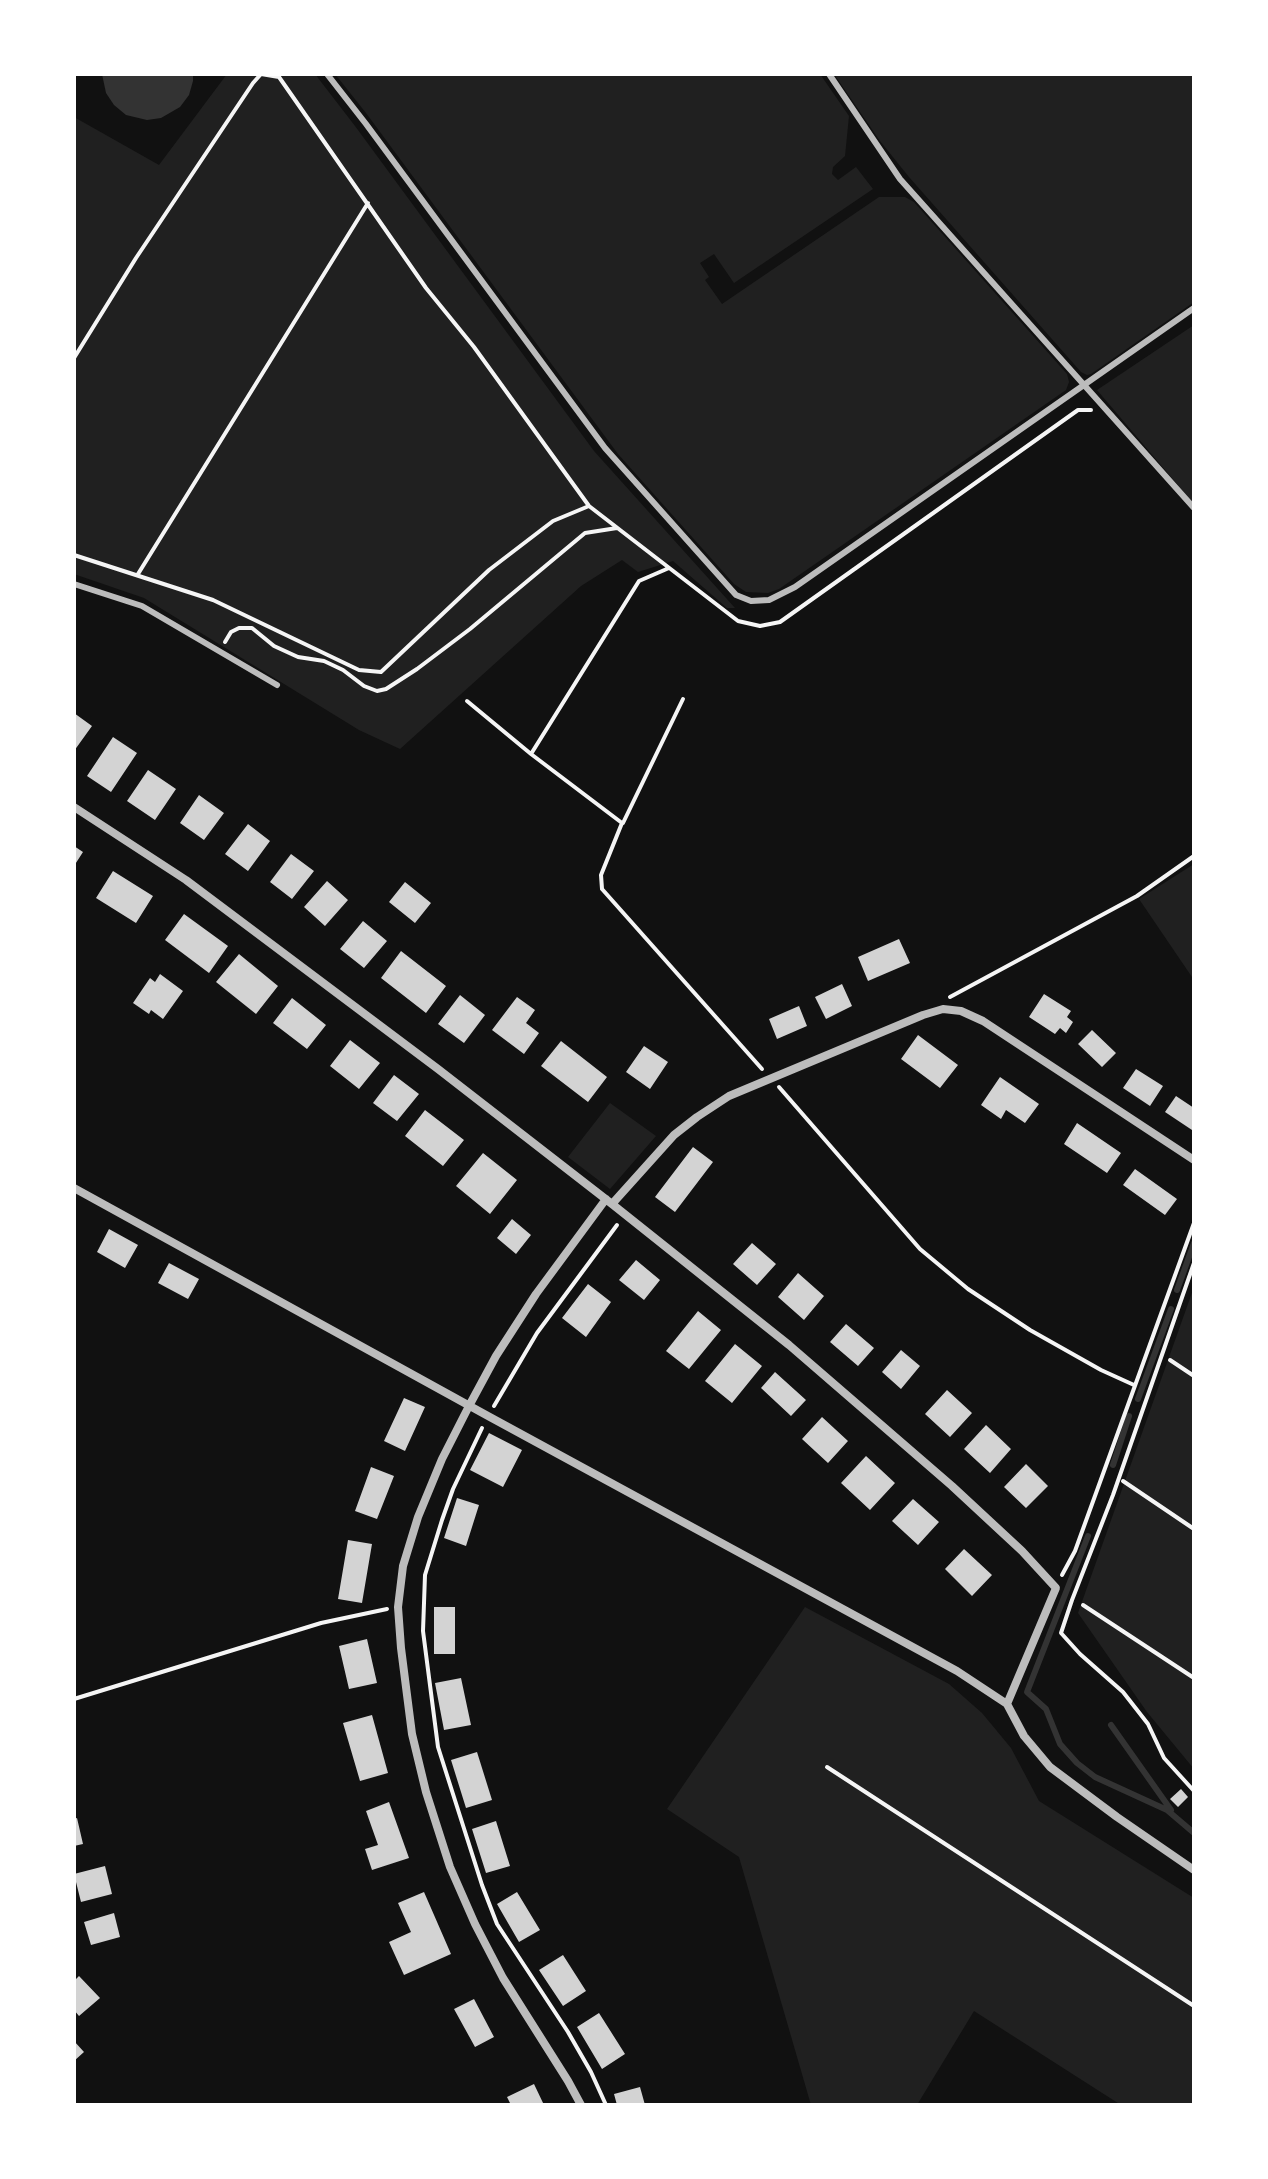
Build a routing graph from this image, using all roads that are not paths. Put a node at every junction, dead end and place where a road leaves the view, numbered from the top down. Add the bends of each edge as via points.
1 (327, 74) edge
2 (829, 74) edge
3 (1194, 308) edge
4 (1083, 384) junction
5 (1194, 508) edge
6 (74, 584) edge
7 (277, 685) dead end
8 (74, 807) edge
9 (1194, 1160) edge
10 (74, 1188) edge
11 (609, 1202) junction
12 (469, 1406) junction
13 (1007, 1704) junction
14 (1194, 1870) edge
15 (581, 2105) edge

1 - 4 lane via 605,448 743,598 769,600 795,587
2 - 4 lane via 900,179
3 - 4 lane
4 - 5 lane
6 - 7 lane via 142,606
8 - 11 street via 186,880
9 - 11 street via 983,1021 943,1009 729,1096 674,1135
10 - 12 street
11 - 12 street via 536,1294
11 - 13 street via 789,1345 940,1475 1056,1588
12 - 13 street via 957,1671
12 - 15 street via 418,1517 403,1566 398,1607 412,1734 450,1867 475,1924
13 - 14 street via 1050,1767

